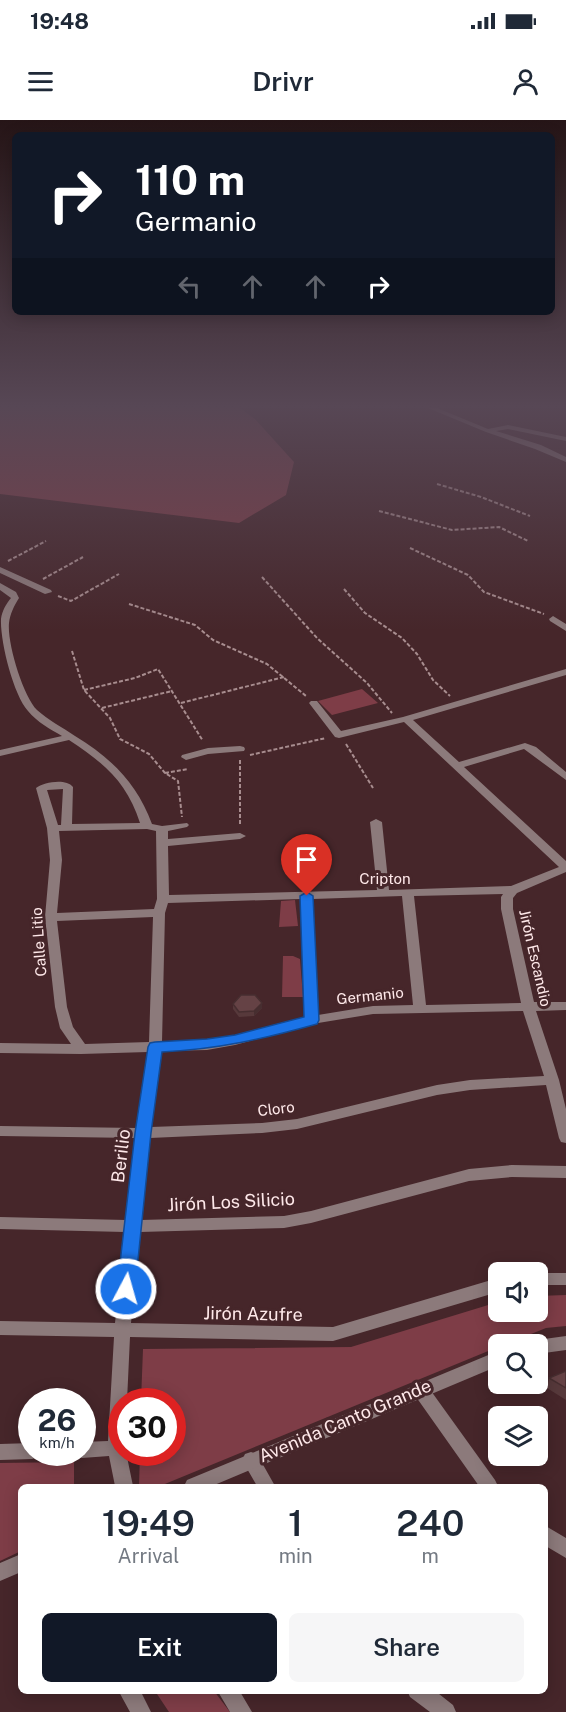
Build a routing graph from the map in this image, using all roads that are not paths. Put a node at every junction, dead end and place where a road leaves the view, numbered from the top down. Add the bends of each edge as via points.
1 (0, 570) edge
2 (0, 586) edge
3 (48, 592) dead end
4 (553, 620) road end
5 (566, 628) edge
6 (566, 672) edge
7 (314, 703) road end
8 (403, 720) junction
9 (70, 737) junction
10 (240, 749) road end
11 (0, 753) edge
12 (186, 757) dead end
13 (456, 766) junction
14 (566, 777) edge
15 (376, 822) dead end
16 (183, 825) road end
17 (147, 826) junction
18 (163, 836) junction
19 (240, 836) road end
20 (566, 867) edge
21 (513, 890) junction
22 (383, 893) junction
23 (408, 895) junction
24 (307, 896) junction
25 (161, 906) junction
26 (51, 917) junction
27 (528, 1006) junction
28 (566, 1006) edge
29 (420, 1008) junction
30 (312, 1020) junction
31 (155, 1047) junction
32 (0, 1048) edge
33 (81, 1049) junction
34 (552, 1080) junction
35 (0, 1131) edge
36 (143, 1133) junction
37 (566, 1138) edge
38 (566, 1172) edge
39 (0, 1223) edge
40 (133, 1226) junction
41 (548, 1279) edge
42 (566, 1279) edge
43 (488, 1288) edge
44 (0, 1328) edge
45 (122, 1331) junction
46 (566, 1342) edge
47 (548, 1345) edge
48 (488, 1362) edge
49 (119, 1388) edge
50 (420, 1389) junction
51 (0, 1452) edge
52 (18, 1452) edge
53 (252, 1460) junction
54 (120, 1466) edge
55 (124, 1484) edge
56 (198, 1484) edge
57 (265, 1484) edge
58 (488, 1484) edge
59 (548, 1537) edge
60 (566, 1548) edge
61 (18, 1564) edge
62 (0, 1572) edge
63 (130, 1694) edge
64 (230, 1694) edge
65 (422, 1694) edge
66 (141, 1712) edge
67 (242, 1712) edge
68 (446, 1712) edge

1 - 3 street
2 - 9 street via 15,598 4,629 24,701 40,718
4 - 5 street
6 - 8 street
7 - 8 street via 339,735
8 - 13 street
9 - 11 street
9 - 17 street via 104,760 130,786 141,804
10 - 12 street
13 - 14 street via 525,746
13 - 20 street
15 - 22 street
16 - 18 street
17 - 18 street
17 - 26 street, Calle Litio via 60,827
18 - 19 street
18 - 25 street, Berilio
20 - 21 street, Cripton
21 - 23 street, Cripton
21 - 27 street, Jirón Escandio via 507,897 507,909
22 - 23 street, Cripton
22 - 24 street, Cripton
23 - 29 street
24 - 25 street, Cripton
24 - 30 street
25 - 26 street, Cripton
25 - 31 street, Berilio
26 - 33 street, Calle Litio via 61,1007 67,1028
27 - 28 street, Germanio
27 - 29 street, Germanio
27 - 34 street, Jirón Escandio
29 - 30 street, Germanio via 373,1010
30 - 31 street, Germanio via 207,1045
31 - 33 street, Germanio
31 - 36 street, Berilio
32 - 33 street, Germanio
34 - 36 street, Cloro via 437,1090 297,1124
34 - 37 street, Jirón Escandio
35 - 36 street, Cloro
36 - 40 street, Berilio
38 - 40 street, Jirón Los Silicio via 469,1175 284,1222
39 - 40 street, Jirón Los Silicio
40 - 45 street, Berilio
41 - 42 street
43 - 45 street, Jirón Azufre via 333,1334
44 - 45 street, Jirón Azufre
45 - 49 street, Berilio
46 - 47 street
48 - 50 street, Avenida Canto Grande
50 - 53 street, Avenida Canto Grande
50 - 58 street
51 - 52 street
53 - 56 street, Avenida Canto Grande
53 - 57 street
54 - 55 street, Berilio
59 - 60 street
61 - 62 street
63 - 66 street
64 - 67 street
65 - 68 street

